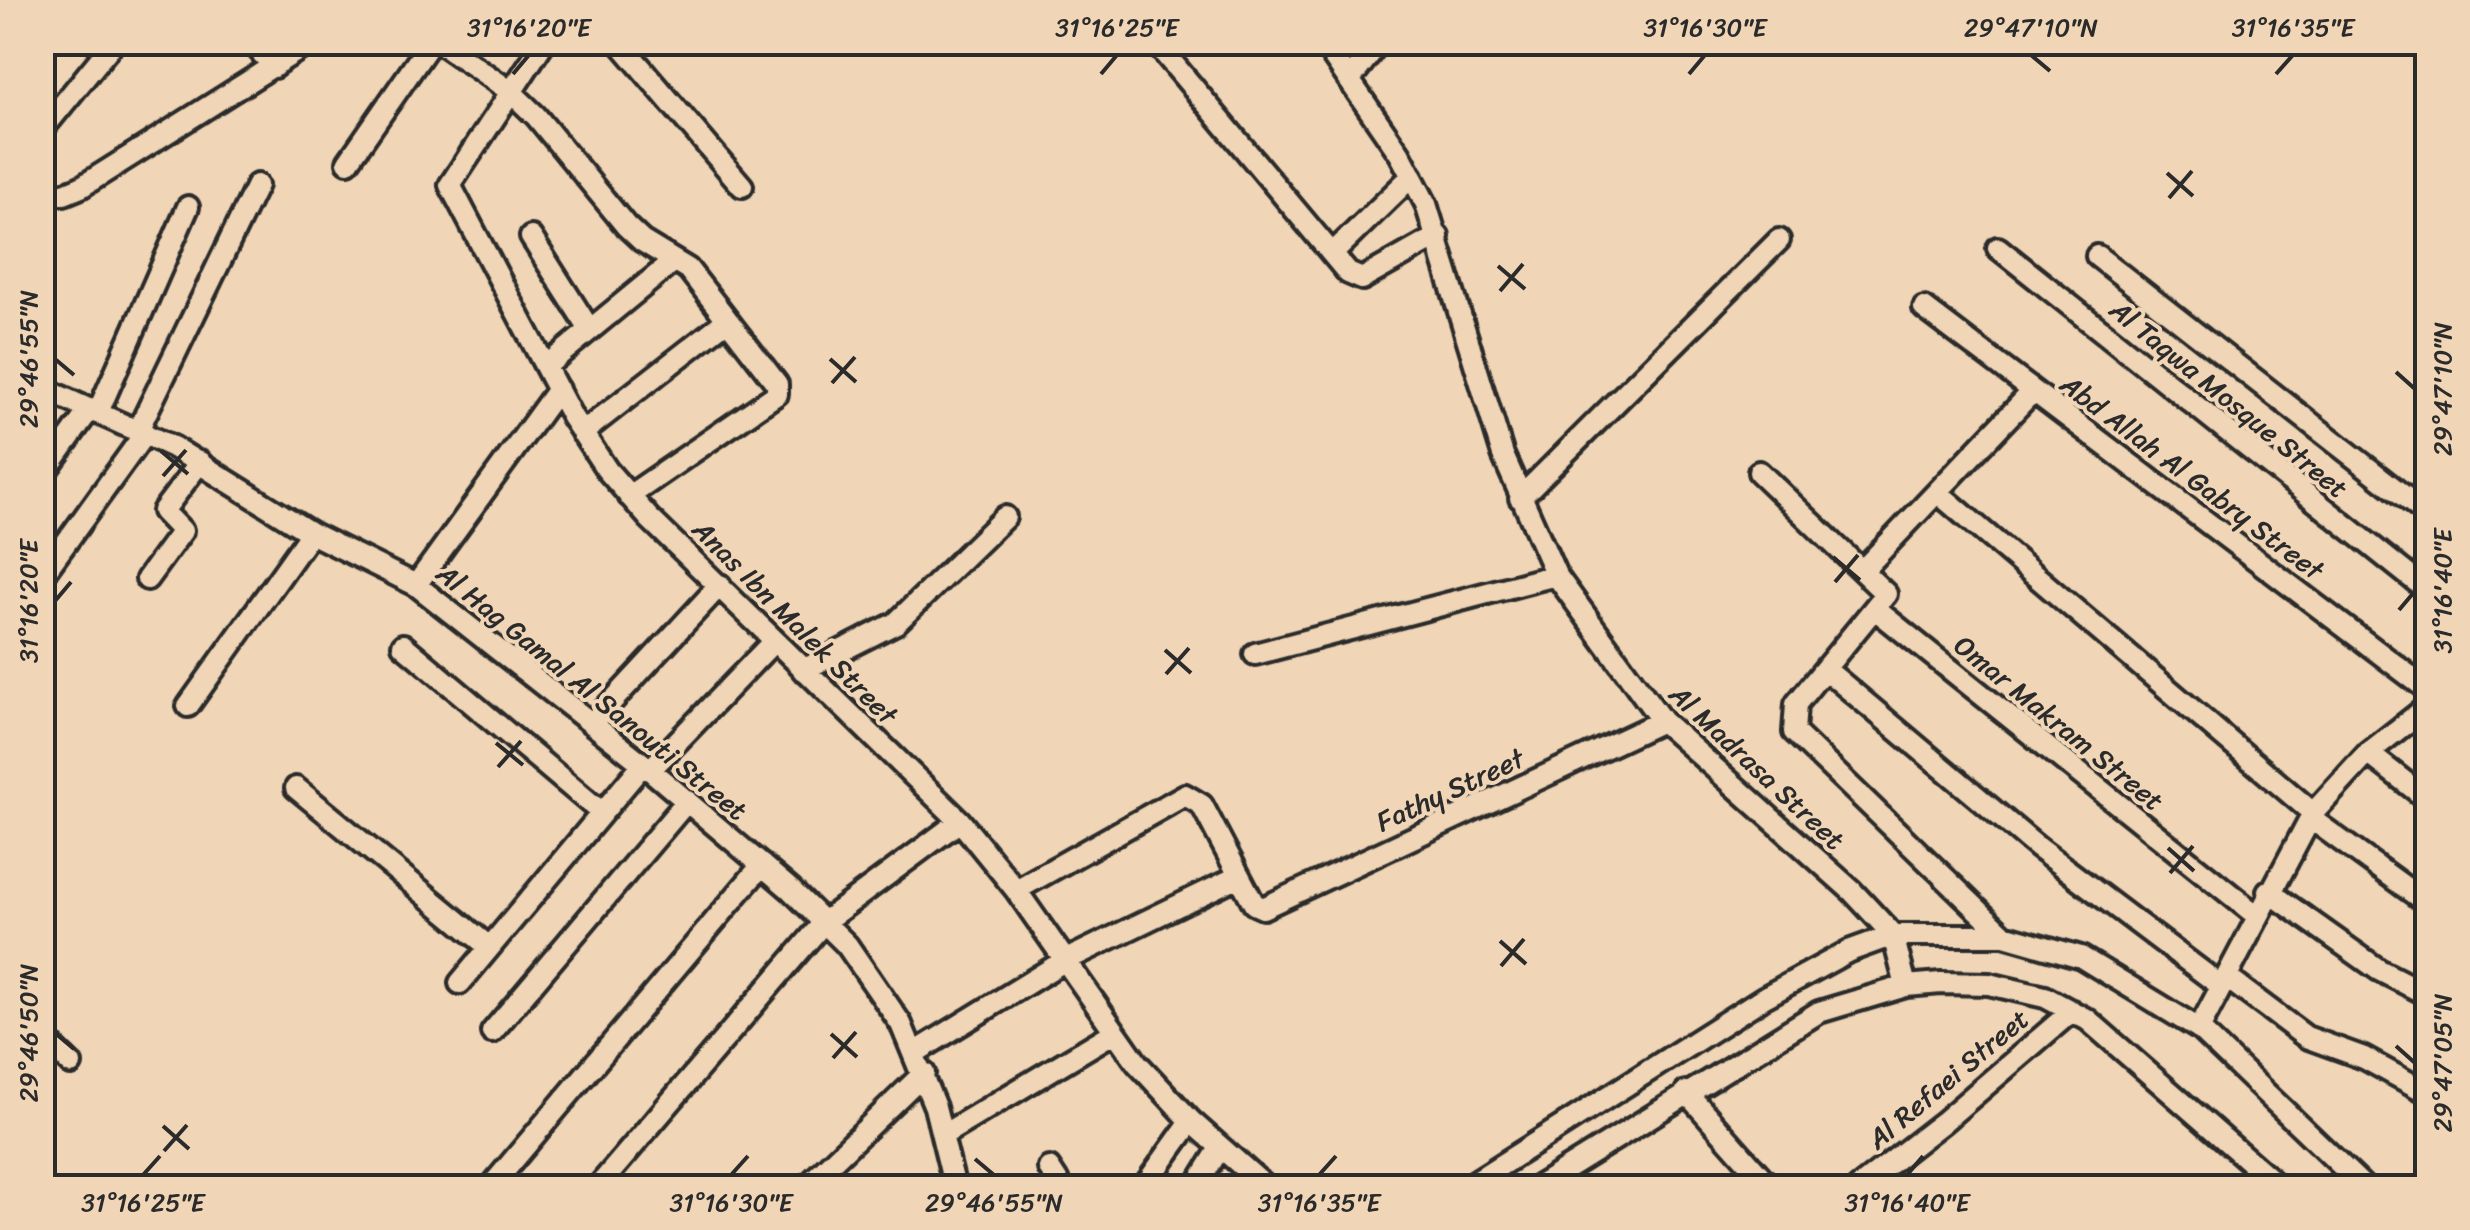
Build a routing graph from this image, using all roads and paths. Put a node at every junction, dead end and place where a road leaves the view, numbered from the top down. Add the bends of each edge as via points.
1 (114, 42) edge
2 (252, 42) edge
3 (311, 42) edge
4 (431, 42) edge
5 (439, 42) edge
6 (544, 42) edge
7 (619, 42) edge
8 (1323, 42) edge
9 (1379, 42) edge
10 (1409, 42) edge
11 (1418, 42) edge
12 (1161, 50) edge
13 (274, 68) junction
14 (1350, 78) junction
15 (510, 91) junction
16 (42, 130) edge
17 (348, 162) dead end
18 (1412, 176) junction
19 (257, 185) dead end
20 (742, 186) dead end
21 (42, 194) edge
22 (188, 207) dead end
23 (1438, 236) junction
24 (531, 237) dead end
25 (1779, 240) dead end
26 (1998, 248) dead end
27 (1332, 254) junction
28 (2098, 256) dead end
29 (674, 261) junction
30 (1924, 308) dead end
31 (726, 320) junction
32 (590, 330) junction
33 (546, 366) junction
34 (42, 388) edge
35 (558, 389) junction
36 (2033, 391) junction
37 (94, 411) junction
38 (141, 432) junction
39 (582, 434) junction
40 (200, 462) junction
41 (1759, 472) dead end
42 (42, 476) edge
43 (1937, 492) junction
44 (629, 496) junction
45 (1520, 498) junction
46 (2428, 516) edge
47 (1005, 517) dead end
48 (311, 533) junction
49 (1863, 570) junction
50 (1556, 575) junction
51 (42, 576) edge
52 (147, 578) dead end
53 (416, 585) junction
54 (720, 585) junction
55 (2428, 592) edge
56 (1880, 602) junction
57 (774, 640) junction
58 (403, 646) dead end
59 (1255, 654) dead end
60 (803, 670) junction
61 (1825, 670) junction
62 (2428, 690) edge
63 (188, 706) dead end
64 (2428, 706) edge
65 (1662, 721) junction
66 (592, 723) junction
67 (2368, 754) junction
68 (646, 767) junction
69 (296, 788) dead end
70 (2428, 800) edge
71 (687, 802) junction
72 (602, 813) junction
73 (2311, 816) junction
74 (960, 821) junction
75 (762, 865) junction
76 (1239, 876) junction
77 (1016, 890) junction
78 (2268, 891) junction
79 (2428, 904) edge
80 (2256, 915) junction
81 (826, 921) junction
82 (1893, 935) junction
83 (2004, 935) junction
84 (489, 948) junction
85 (1064, 961) junction
86 (2224, 982) junction
87 (460, 983) dead end
88 (1906, 986) junction
89 (2428, 995) edge
90 (2072, 1012) junction
91 (2199, 1028) junction
92 (492, 1032) dead end
93 (1113, 1033) junction
94 (42, 1036) edge
95 (916, 1052) junction
96 (71, 1064) dead end
97 (924, 1073) junction
98 (1686, 1092) junction
99 (2428, 1093) edge
100 (1191, 1121) junction
101 (943, 1135) junction
102 (1220, 1148) junction
103 (1049, 1168) dead end
104 (1148, 1181) dead end
105 (495, 1182) dead end
106 (2273, 1185) edge
107 (954, 1187) edge
108 (597, 1188) edge
109 (805, 1188) edge
110 (1062, 1188) edge
111 (1195, 1188) edge
112 (1267, 1188) edge
113 (1466, 1188) edge
114 (1536, 1188) edge
115 (1771, 1188) edge
116 (1858, 1188) edge
117 (2365, 1188) edge

1 - 16 street
2 - 13 street
3 - 13 street
4 - 17 street
5 - 15 street
6 - 15 street, Anas Ibn Malek Street
7 - 20 street
8 - 14 street, Al Madrasa Street
9 - 14 street
10 - 11 street
12 - 27 street
13 - 21 street via 82,187
14 - 18 street, Al Madrasa Street
15 - 29 street via 626,226
15 - 33 street, Anas Ibn Malek Street via 450,184
18 - 23 street, Al Madrasa Street
18 - 27 street
19 - 38 street
22 - 37 street
23 - 27 street via 1362,279
23 - 45 street, Al Madrasa Street
24 - 32 street
25 - 45 street
26 - 55 street, Al Taqwa Mosque Street
28 - 46 street
29 - 31 street via 695,276
29 - 32 street
30 - 36 street, Abd Allah Al Gabry Street
31 - 39 street
31 - 44 street via 777,384 777,394
32 - 33 street
33 - 35 street, Anas Ibn Malek Street
34 - 37 street, Al Hag Gamal Al Sanouti Street
35 - 39 street, Anas Ibn Malek Street
35 - 53 street
36 - 43 street
36 - 62 street, Abd Allah Al Gabry Street
37 - 38 street, Al Hag Gamal Al Sanouti Street
37 - 42 street
38 - 40 street, Al Hag Gamal Al Sanouti Street
38 - 51 street
39 - 44 street, Anas Ibn Malek Street
40 - 48 street, Al Hag Gamal Al Sanouti Street
40 - 52 street via 164,511 182,531
41 - 49 street, Omar Makram Street
43 - 49 street
43 - 73 street
44 - 54 street, Anas Ibn Malek Street
45 - 50 street, Al Madrasa Street
47 - 60 street via 896,623
48 - 53 street, Al Hag Gamal Al Sanouti Street
48 - 63 street
49 - 56 street, Omar Makram Street
50 - 59 street
50 - 65 street, Al Madrasa Street
53 - 66 street, Al Hag Gamal Al Sanouti Street
54 - 57 street, Anas Ibn Malek Street
54 - 66 street
56 - 61 street
56 - 80 street, Omar Makram Street
57 - 60 street, Anas Ibn Malek Street
57 - 68 street
58 - 72 street
60 - 74 street, Anas Ibn Malek Street
61 - 83 street via 1796,704 1794,732
61 - 86 street via 2038,848
64 - 67 street
65 - 76 street, Fathy Street via 1263,908
65 - 82 street, Al Madrasa Street
66 - 68 street, Al Hag Gamal Al Sanouti Street
67 - 70 street
67 - 73 street
68 - 71 street, Al Hag Gamal Al Sanouti Street
68 - 72 street
69 - 84 street
71 - 75 street, Al Hag Gamal Al Sanouti Street
71 - 92 street
72 - 84 street
73 - 78 street
73 - 79 street
74 - 77 street, Anas Ibn Malek Street
74 - 81 street
75 - 81 street, Al Hag Gamal Al Sanouti Street
75 - 105 street
76 - 77 street via 1202,805 1184,795
76 - 85 street
77 - 85 street, Anas Ibn Malek Street
78 - 80 street
78 - 89 street via 2367,962
80 - 86 street
81 - 95 street, Al Hag Gamal Al Sanouti Street via 885,996
81 - 108 street
82 - 83 street
82 - 88 street, Al Madrasa Street
82 - 113 street via 1763,998
83 - 91 street via 2081,958
84 - 87 street
85 - 93 street, Anas Ibn Malek Street
85 - 95 street
86 - 91 street
86 - 99 street via 2306,1037 2364,1058
88 - 90 street via 1989,984 2045,997
88 - 98 street via 1820,1012
90 - 106 street
90 - 116 street, Al Refaei Street
91 - 117 street
93 - 100 street, Anas Ibn Malek Street
93 - 101 street
94 - 96 street
95 - 97 street, Al Hag Gamal Al Sanouti Street
97 - 101 street, Al Hag Gamal Al Sanouti Street
97 - 109 street
98 - 114 street
98 - 115 street
100 - 102 street, Anas Ibn Malek Street
100 - 104 street
101 - 107 street, Al Hag Gamal Al Sanouti Street
102 - 111 street
102 - 112 street, Anas Ibn Malek Street
103 - 110 street

